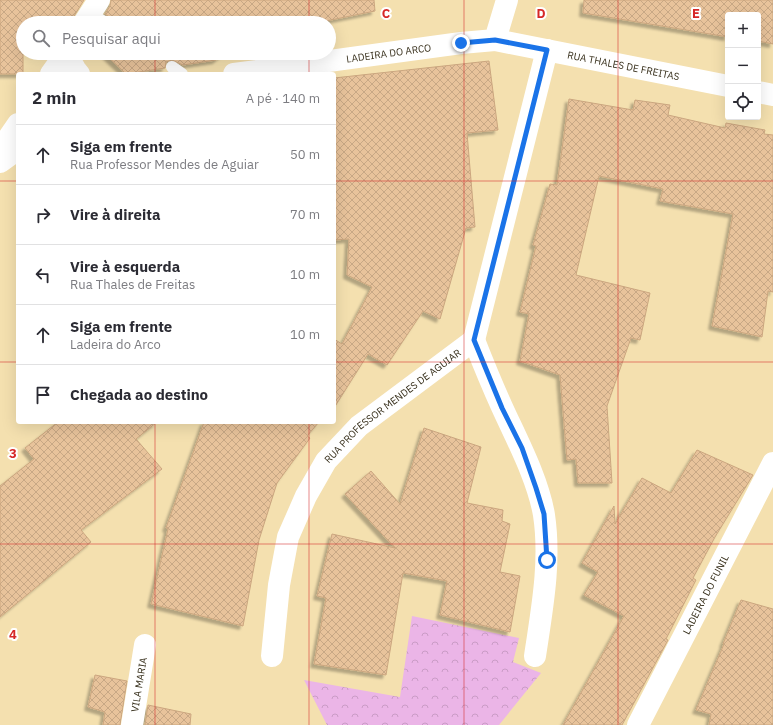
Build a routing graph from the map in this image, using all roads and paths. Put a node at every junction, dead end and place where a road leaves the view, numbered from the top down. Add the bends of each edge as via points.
1 (507, 0) edge
2 (495, 40) junction
3 (547, 50) junction
4 (61, 60) edge
5 (70, 60) edge
6 (172, 67) dead end
7 (52, 72) edge
8 (77, 72) edge
9 (179, 72) edge
10 (249, 72) edge
11 (725, 85) edge
12 (761, 93) edge
13 (773, 95) edge
14 (16, 127) edge
15 (0, 150) edge
16 (16, 150) edge
17 (0, 162) edge
18 (474, 340) junction
19 (773, 464) edge
20 (145, 645) dead end
21 (272, 656) dead end
22 (535, 656) dead end
23 (132, 725) edge
24 (638, 725) edge

1 - 2 street
2 - 3 street, RUA THALES DE FREITAS
2 - 10 street, LADEIRA DO ARCO
3 - 11 street, RUA THALES DE FREITAS
3 - 18 street
4 - 7 street
5 - 8 street
6 - 9 lane
12 - 13 street
14 - 15 street
16 - 17 street
18 - 21 street, RUA PROFESSOR MENDES DE AGUIAR via 359,426 326,461 306,496 288,537 279,585
18 - 22 street via 502,408 522,448 544,514 547,560
19 - 24 street, LADEIRA DO FUNIL
20 - 23 street, VILA MARIA

